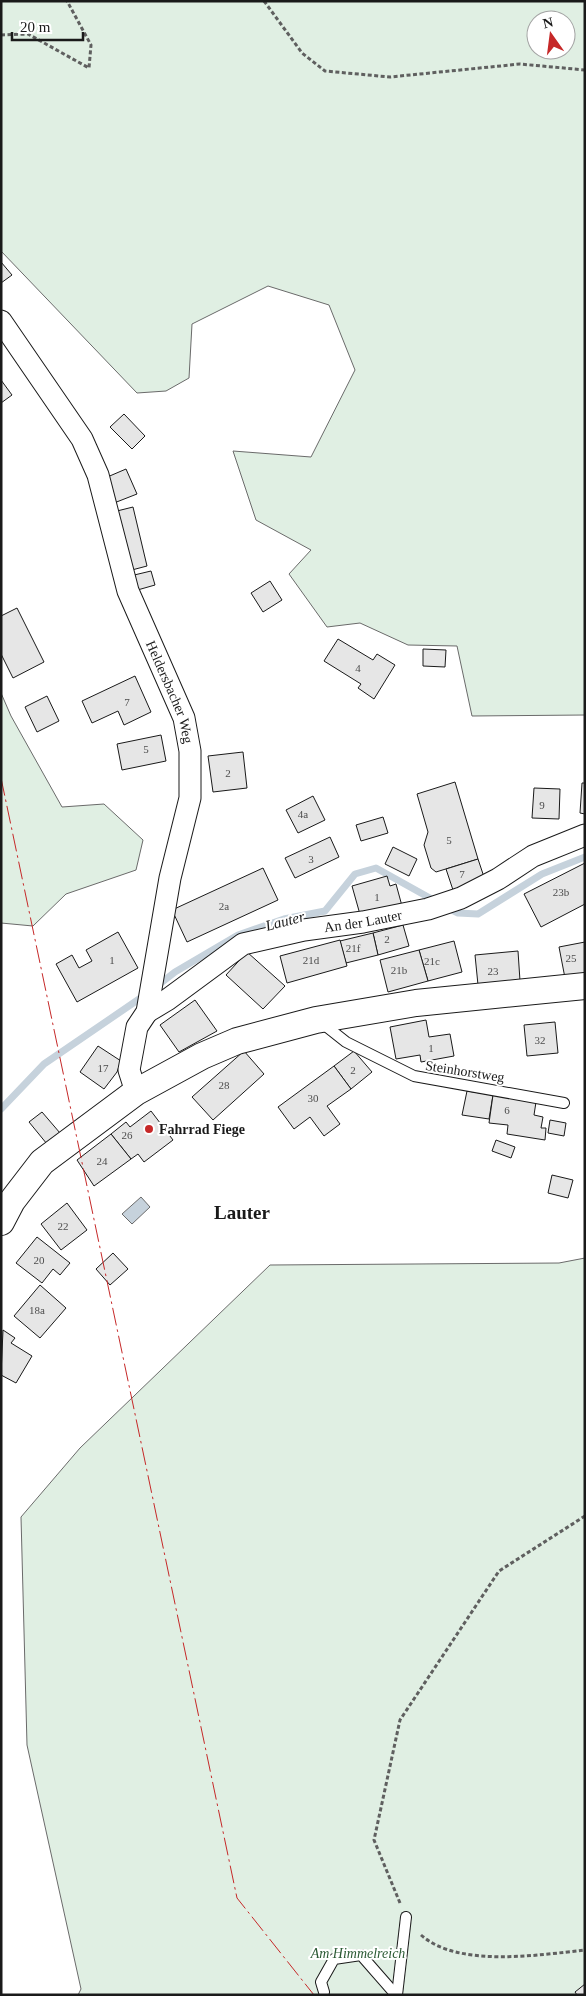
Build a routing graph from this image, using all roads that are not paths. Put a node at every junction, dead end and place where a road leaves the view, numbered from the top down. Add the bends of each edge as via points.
1 (1, 321) edge
2 (585, 835) edge
3 (585, 986) edge
4 (147, 1012) junction
5 (316, 1020) junction
6 (136, 1092) junction
7 (564, 1102) dead end
8 (1, 1222) edge
9 (406, 1916) road end
10 (324, 1992) dead end
11 (396, 1995) edge

1 - 4 street, Heldersbacher Weg via 82,440 98,475 128,592 184,718 190,751 190,798 170,878
2 - 4 street, An der Lauter via 533,856 461,898 428,909 243,944
3 - 5 street via 416,1003
4 - 6 street, Heldersbacher Weg via 138,1027 128,1070
5 - 6 street via 237,1041
5 - 7 lane, Steinhorstweg via 346,1042 414,1076
6 - 8 street via 42,1162 12,1201
9 - 11 lane
10 - 11 lane via 321,1982 334,1959 361,1956

